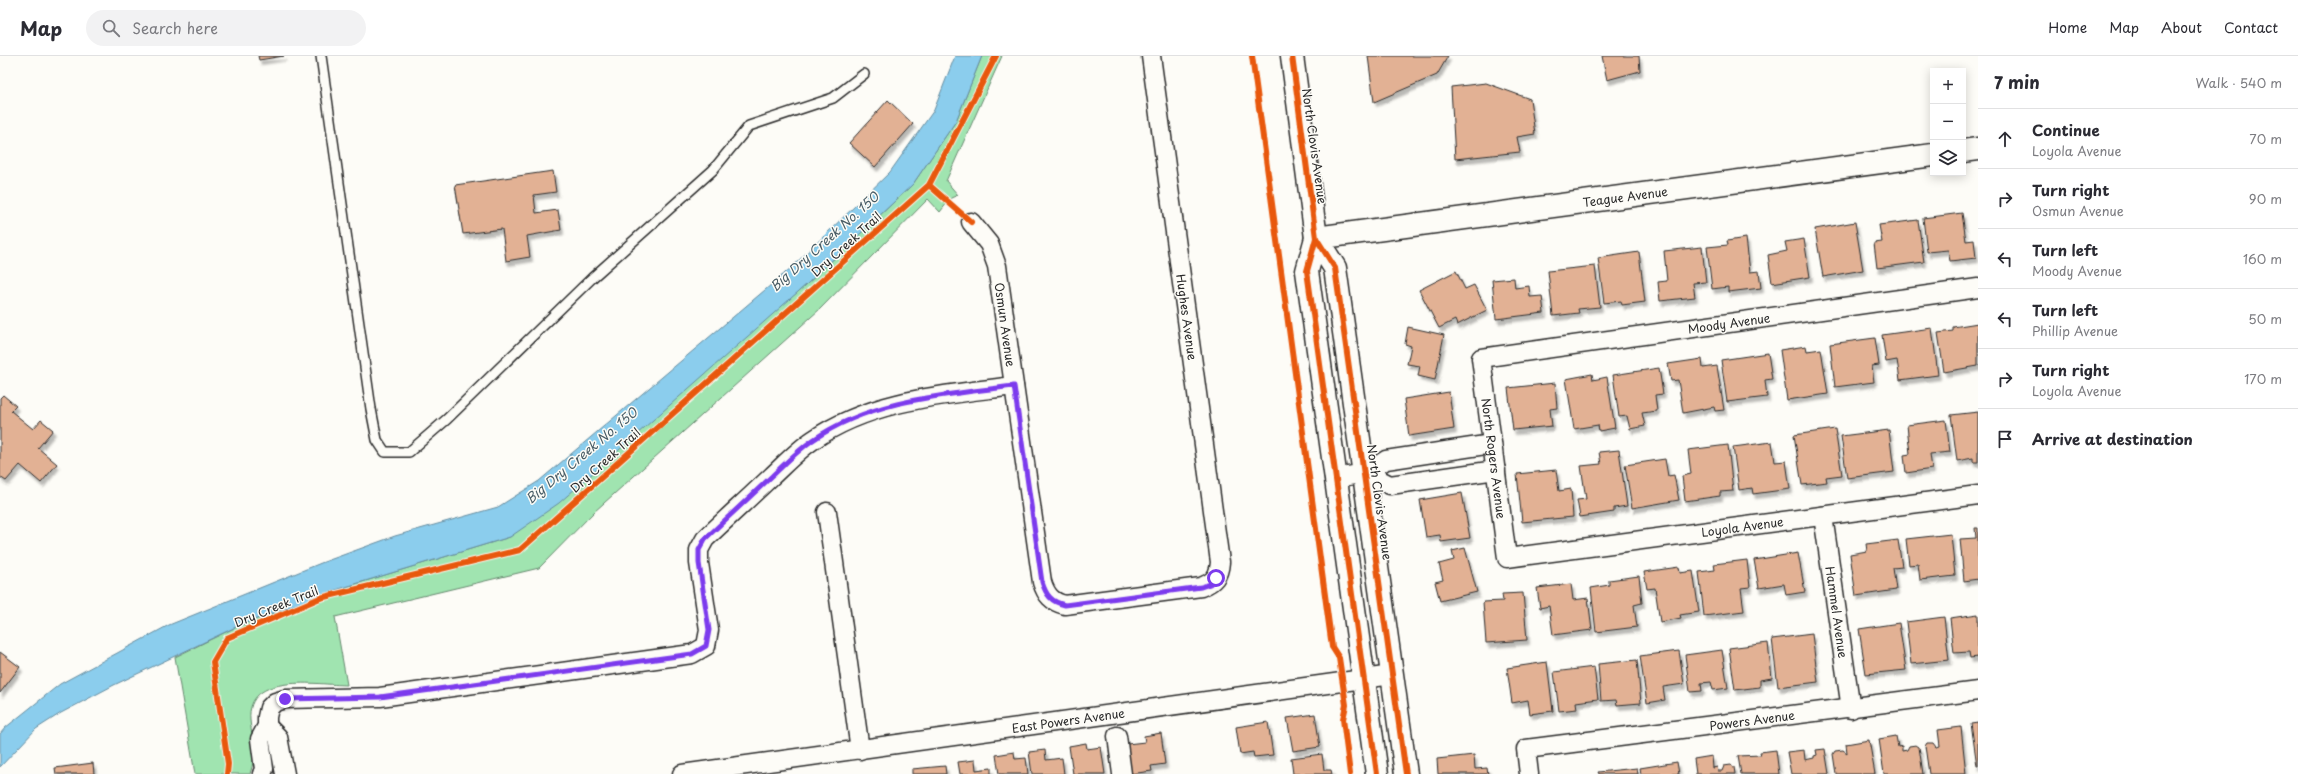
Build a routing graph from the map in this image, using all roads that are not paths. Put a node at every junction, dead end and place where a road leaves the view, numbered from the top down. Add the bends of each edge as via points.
1 (321, 56) edge
2 (1151, 56) edge
3 (1292, 56) edge
4 (864, 74) dead end
5 (1978, 149) edge
6 (1966, 150) edge
7 (1930, 154) edge
8 (971, 222) dead end
9 (1316, 238) junction
10 (1978, 288) edge
11 (1481, 358) joint
12 (1014, 386) junction
13 (1492, 444) junction
14 (1496, 470) junction
15 (1366, 473) junction
16 (1336, 478) junction
17 (1978, 495) edge
18 (827, 512) dead end
19 (1823, 516) junction
20 (1507, 558) joint
21 (1050, 598) joint
22 (1392, 675) junction
23 (1364, 679) junction
24 (1978, 691) edge
25 (1851, 708) junction
26 (1115, 725) junction
27 (267, 726) junction
28 (860, 750) junction
29 (284, 770) edge
30 (744, 770) edge
31 (263, 771) edge
32 (682, 774) edge
33 (1122, 774) edge
34 (1377, 774) edge
35 (1406, 774) edge
36 (1529, 774) edge

1 - 4 lane via 376,440 385,452 409,452 447,419 592,278 713,170 749,126 833,98
2 - 21 street, Hughes Avenue via 1220,562 1216,578 1210,584 1201,587 1065,605
3 - 9 main road, North Clovis Avenue
5 - 6 main road
7 - 9 main road, Teague Avenue
8 - 12 street, Osmun Avenue via 989,244 997,266
9 - 15 main road, North Clovis Avenue via 1335,268
9 - 16 main road, North Clovis Avenue via 1307,271
10 - 11 street, Moody Avenue
11 - 13 street, North Rogers Avenue
12 - 21 street, Osmun Avenue via 1042,582
12 - 27 street via 912,400 866,414 833,428 795,454 705,539 699,550 709,630 706,646 692,654 401,695 356,699 285,699 275,702 269,708
13 - 14 street, North Rogers Avenue
13 - 15 street via 1386,460
14 - 15 street via 1390,485
14 - 20 street, North Rogers Avenue
15 - 16 street
15 - 22 main road, North Clovis Avenue
16 - 23 main road, North Clovis Avenue
17 - 19 street, Loyola Avenue
18 - 28 street
19 - 20 street, Loyola Avenue
19 - 25 street, Hammel Avenue
22 - 23 street, East Powers Avenue
22 - 35 main road, North Clovis Avenue
23 - 26 street, East Powers Avenue
23 - 34 main road, North Clovis Avenue
24 - 25 street, Powers Avenue
25 - 36 street, Powers Avenue via 1526,749
26 - 28 street, East Powers Avenue
26 - 33 street
27 - 29 street via 278,737
27 - 31 street via 260,739
28 - 30 street, East Powers Avenue
29 - 31 street
30 - 32 street, East Powers Avenue

